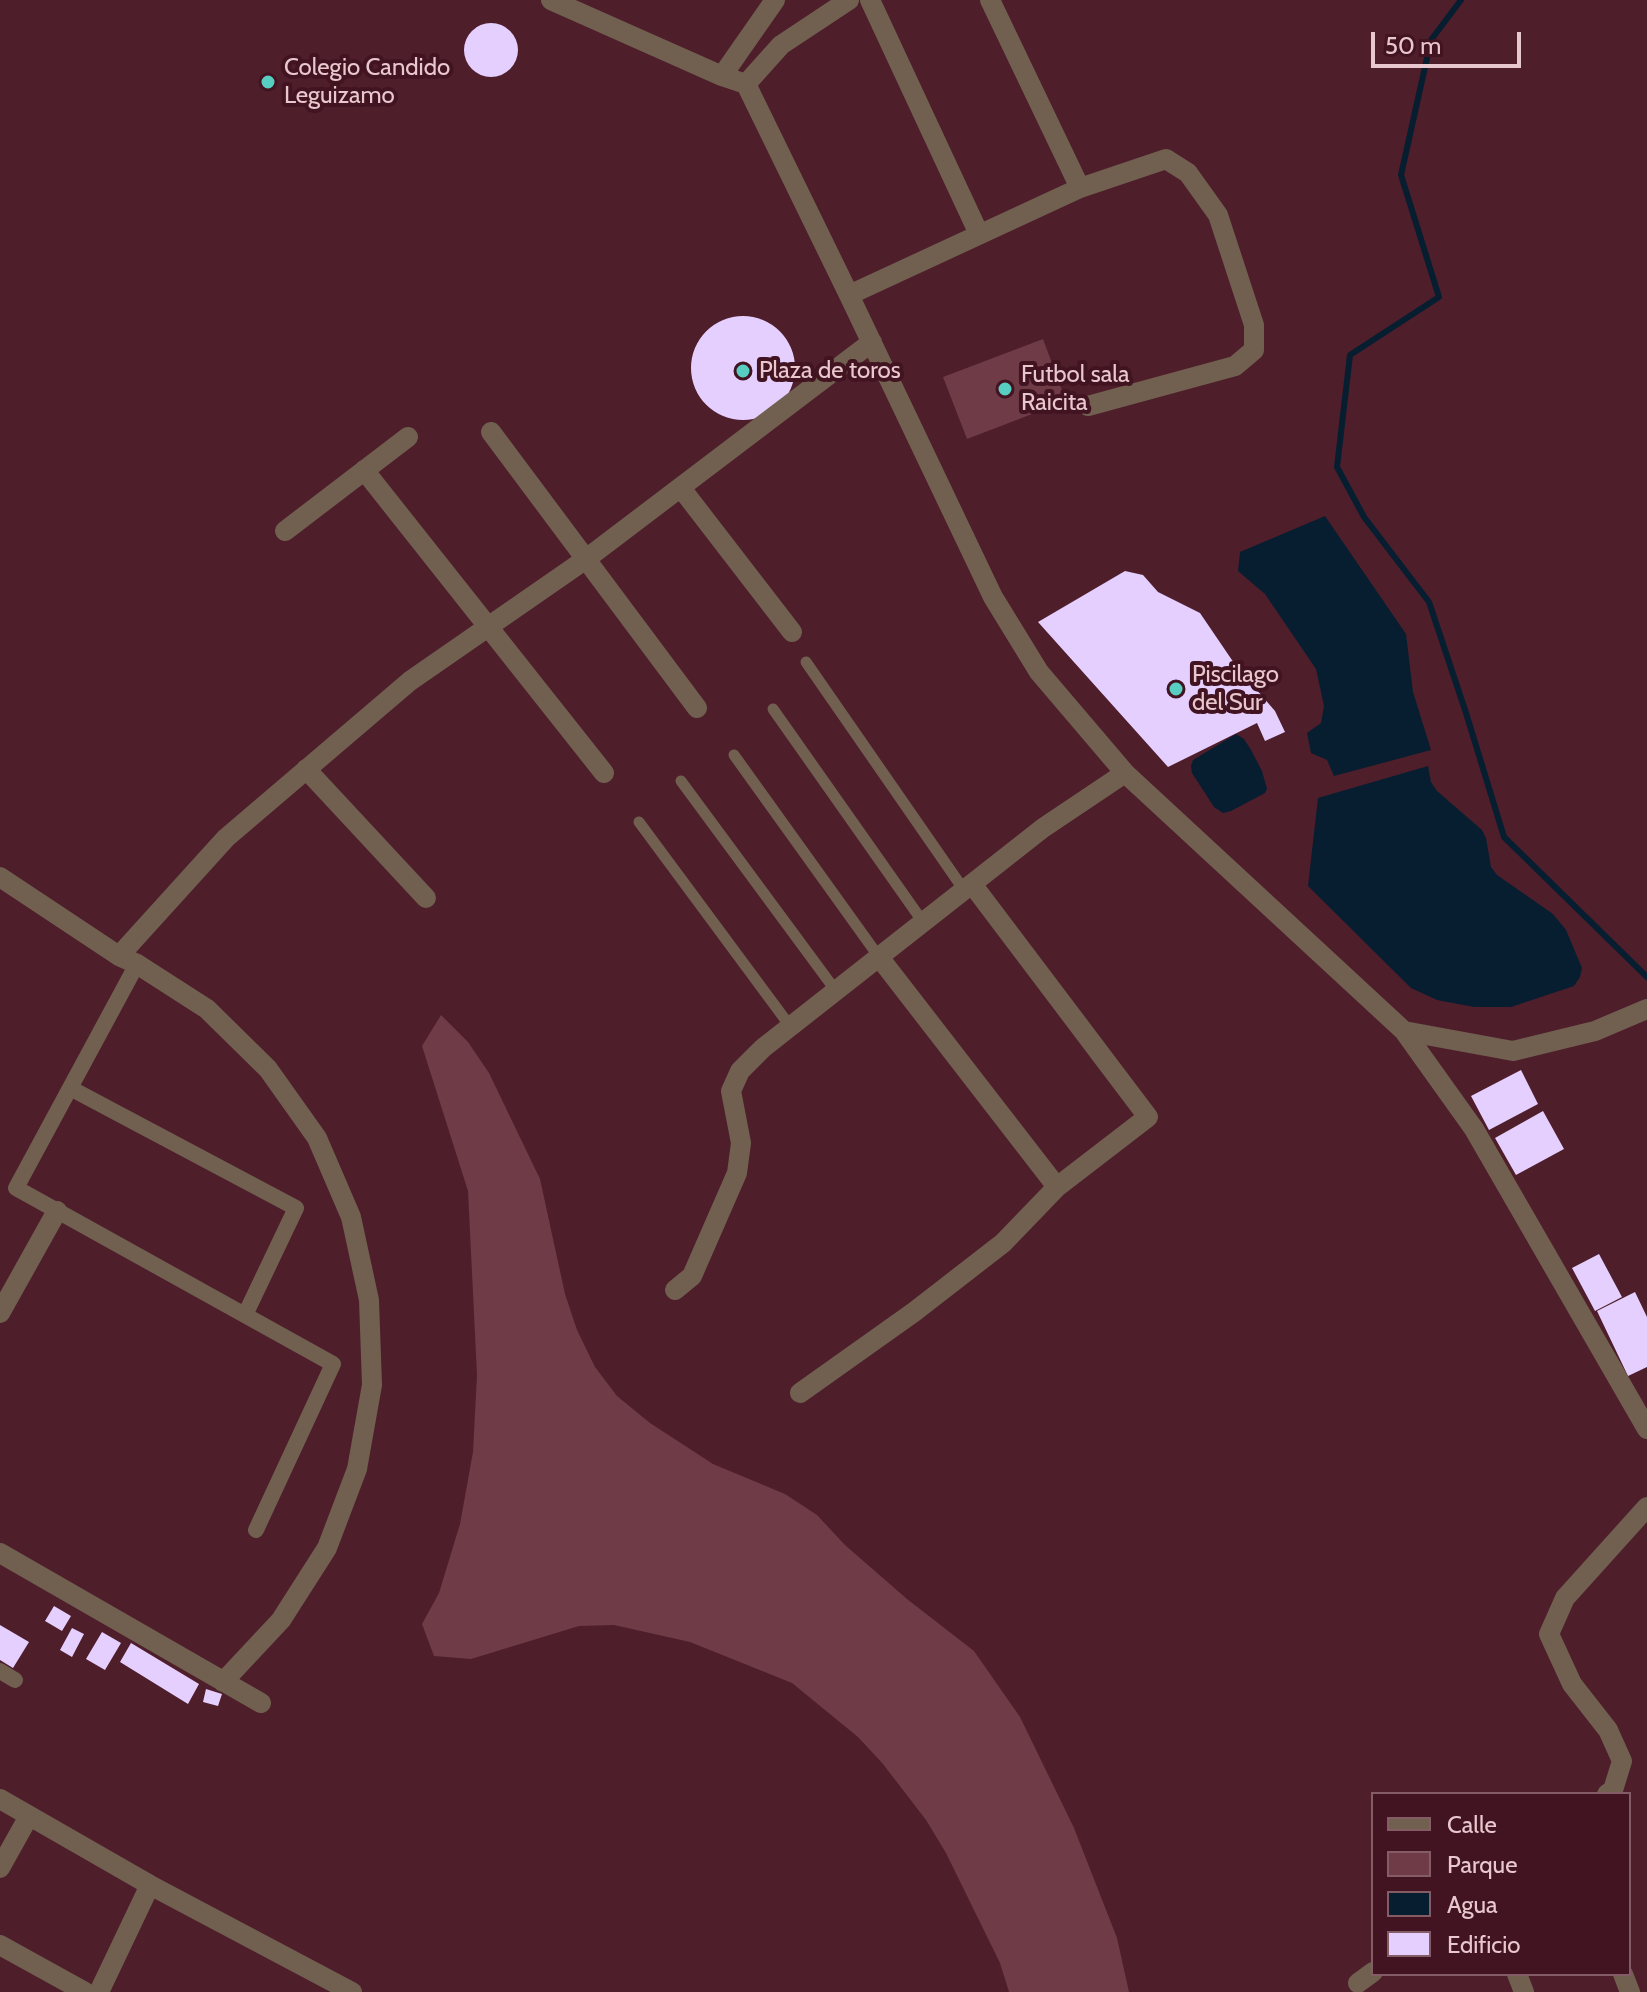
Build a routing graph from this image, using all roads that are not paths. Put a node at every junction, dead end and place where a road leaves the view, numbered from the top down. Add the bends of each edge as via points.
1 (551, 0) edge
2 (775, 0) edge
3 (849, 0) edge
4 (870, 0) edge
5 (990, 0) edge
6 (588, 7) edge
7 (722, 76) junction
8 (746, 84) junction
9 (1080, 188) junction
10 (979, 234) junction
11 (849, 295) junction
12 (872, 342) junction
13 (1088, 406) dead end
14 (491, 432) dead end
15 (408, 437) dead end
16 (364, 470) junction
17 (681, 488) junction
18 (285, 531) dead end
19 (586, 559) junction
20 (488, 625) junction
21 (792, 632) dead end
22 (806, 662) dead end
23 (697, 708) dead end
24 (773, 709) dead end
25 (734, 755) dead end
26 (306, 769) junction
27 (604, 773) dead end
28 (1125, 773) junction
29 (681, 781) dead end
30 (639, 822) dead end
31 (0, 877) edge
32 (968, 887) junction
33 (426, 898) dead end
34 (923, 922) junction
35 (879, 957) junction
36 (128, 960) junction
37 (836, 991) junction
38 (1647, 1009) edge
39 (790, 1026) junction
40 (1404, 1031) junction
41 (70, 1088) junction
42 (1057, 1187) junction
43 (57, 1211) junction
44 (675, 1290) dead end
45 (0, 1313) edge
46 (245, 1315) junction
47 (800, 1393) dead end
48 (1647, 1429) edge
49 (1647, 1507) edge
50 (256, 1530) dead end
51 (0, 1553) edge
52 (0, 1671) edge
53 (15, 1680) dead end
54 (223, 1682) junction
55 (261, 1703) dead end
56 (1610, 1792) edge
57 (0, 1799) edge
58 (29, 1816) junction
59 (0, 1868) edge
60 (150, 1885) junction
61 (0, 1945) edge
62 (85, 1992) edge
63 (99, 1992) edge
64 (352, 1992) edge

1 - 6 street
2 - 7 street
3 - 8 street via 781,45
4 - 10 street
5 - 9 street
6 - 7 street
7 - 8 street
8 - 11 street
9 - 10 street
9 - 13 street via 1166,159 1188,173 1218,215 1254,325 1254,350 1235,366
10 - 11 street
11 - 12 street
12 - 17 street
12 - 28 street via 1001,609 1039,672
14 - 19 street
15 - 16 street
16 - 18 street
16 - 20 street
17 - 19 street
17 - 21 street
19 - 20 street
19 - 23 street
20 - 26 street via 410,681
20 - 27 street
22 - 32 lane
24 - 34 lane
25 - 35 lane
26 - 33 street
26 - 36 street via 226,838
28 - 32 street
28 - 40 street
29 - 37 lane
30 - 39 lane
31 - 36 street
32 - 34 street
32 - 42 street via 1148,1117
34 - 35 street
35 - 37 street
35 - 42 street
36 - 41 street
36 - 54 street via 207,1009 268,1069 317,1138 351,1217 369,1300 372,1385 357,1469 327,1548 281,1620
37 - 39 street
38 - 40 street via 1595,1031 1513,1051
39 - 44 street via 740,1071 731,1091 741,1143 737,1173 692,1276
40 - 48 street via 1474,1129
41 - 43 street via 16,1188
41 - 46 street via 296,1208
42 - 47 street via 1003,1243
43 - 45 street
43 - 46 street
46 - 50 street via 333,1364
49 - 56 street via 1565,1598 1549,1634 1572,1684 1608,1730 1622,1761
51 - 54 street
52 - 53 street
54 - 55 street
57 - 58 street
58 - 59 street
58 - 60 street
60 - 63 street
60 - 64 street
61 - 62 street

